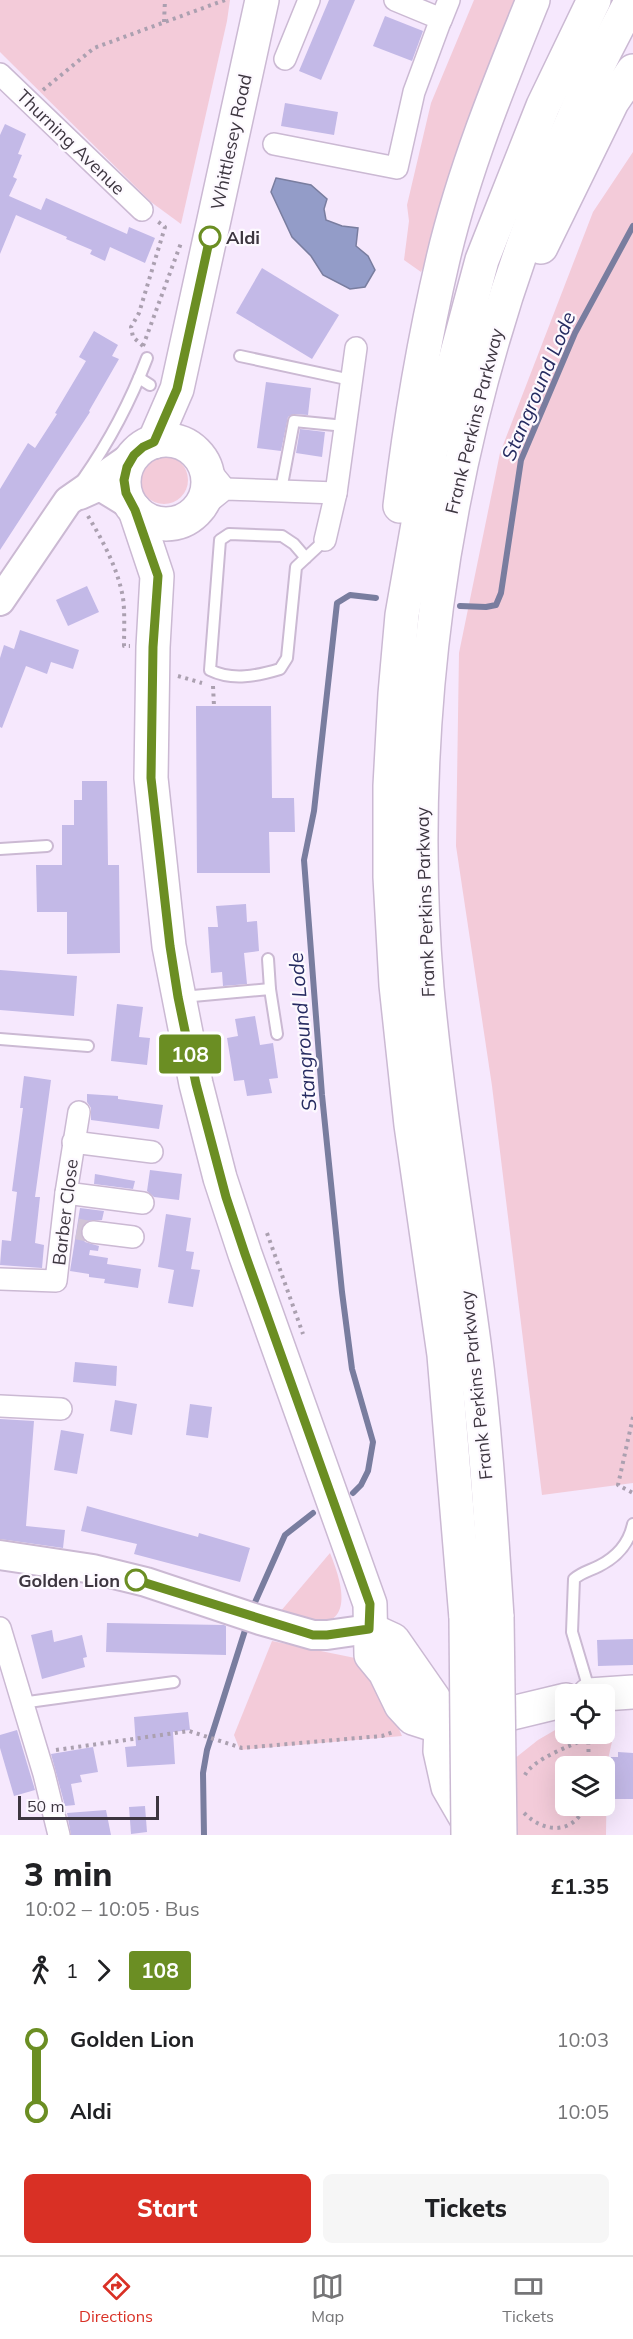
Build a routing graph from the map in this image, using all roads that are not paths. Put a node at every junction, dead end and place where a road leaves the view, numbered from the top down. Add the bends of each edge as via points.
1 (262, 0) edge
2 (309, 0) edge
3 (395, 0) edge
4 (449, 0) edge
5 (533, 0) edge
6 (594, 0) edge
7 (632, 0) edge
8 (441, 20) junction
9 (285, 59) dead end
10 (633, 71) edge
11 (1, 77) edge
12 (274, 144) dead end
13 (142, 210) road end
14 (356, 348) dead end
15 (144, 354) road end
16 (240, 356) dead end
17 (487, 356) junction
18 (139, 378) junction
19 (351, 380) junction
20 (164, 387) junction
21 (345, 426) junction
22 (144, 449) junction
23 (202, 460) junction
24 (225, 489) junction
25 (281, 490) junction
26 (336, 493) junction
27 (68, 501) junction
28 (133, 507) junction
29 (191, 516) junction
30 (324, 540) joint
31 (306, 558) junction
32 (158, 576) junction
33 (0, 601) edge
34 (402, 615) junction
35 (47, 846) dead end
36 (0, 849) edge
37 (268, 958) dead end
38 (270, 989) junction
39 (178, 997) junction
40 (276, 1034) dead end
41 (0, 1039) edge
42 (87, 1046) dead end
43 (79, 1112) dead end
44 (73, 1142) junction
45 (152, 1152) dead end
46 (66, 1193) junction
47 (143, 1203) dead end
48 (77, 1230) junction
49 (133, 1237) dead end
50 (0, 1279) edge
51 (0, 1406) edge
52 (62, 1409) dead end
53 (633, 1524) edge
54 (0, 1555) edge
55 (481, 1617) junction
56 (0, 1628) edge
57 (369, 1629) junction
58 (174, 1682) dead end
59 (587, 1684) edge
60 (633, 1692) edge
61 (615, 1693) edge
62 (21, 1703) junction
63 (555, 1703) edge
64 (441, 1727) junction
65 (59, 1835) edge
66 (468, 1835) edge
67 (476, 1835) edge
68 (500, 1835) edge

1 - 20 main road, Whittlesey Road
2 - 9 street
3 - 8 street
4 - 8 street
5 - 34 main road via 483,132 443,258 407,450 396,543
6 - 34 main road, Frank Perkins Parkway via 543,106 482,260 431,450
7 - 17 main road, Frank Perkins Parkway via 544,188
8 - 12 street via 414,92 397,168
10 - 17 main road via 612,102
11 - 13 street, Thurning Avenue
14 - 19 street
15 - 18 lane
16 - 19 lane
17 - 55 main road, Frank Perkins Parkway via 462,458 434,620 421,787 427,986 442,1124 475,1348
18 - 20 lane
18 - 27 lane via 96,461
19 - 21 street
20 - 22 main road, Whittlesey Road
20 - 23 main road
21 - 25 lane via 294,421
21 - 26 street
22 - 23 main road via 167,440 180,442
22 - 27 street
22 - 28 main road via 127,467 124,480
23 - 24 street
23 - 29 main road via 208,489 203,503
24 - 25 street
24 - 29 street
25 - 26 street
26 - 30 street
27 - 28 street via 100,486
27 - 33 street
28 - 29 main road via 146,519 160,523 174,523
28 - 32 main road
29 - 32 main road
30 - 31 lane
31 - 31 lane via 296,567 287,658 280,669 255,676 221,676 210,670 220,540 229,534 282,536
32 - 39 main road via 165,657 151,778
34 - 55 main road, Frank Perkins Parkway via 390,786 396,985 411,1125
35 - 36 lane
37 - 38 lane
38 - 39 lane
38 - 40 lane
39 - 57 main road via 220,1178 370,1604
41 - 42 lane
43 - 44 street, Barber Close
44 - 45 street, Barber Close
44 - 46 street, Barber Close
46 - 47 street
46 - 48 street, Barber Close
48 - 49 street
48 - 50 street, Barber Close via 56,1281
51 - 52 street
53 - 59 lane via 630,1538 614,1557 574,1580 572,1632
54 - 57 street via 93,1569 146,1582 313,1635
55 - 66 main road, Frank Perkins Parkway, bridge
55 - 68 main road, Frank Perkins Parkway, bridge
56 - 62 street
57 - 64 main road via 371,1655 385,1672 401,1705 413,1718
58 - 62 lane
60 - 61 main road
62 - 65 street
63 - 64 main road
64 - 67 main road via 440,1751 448,1787

